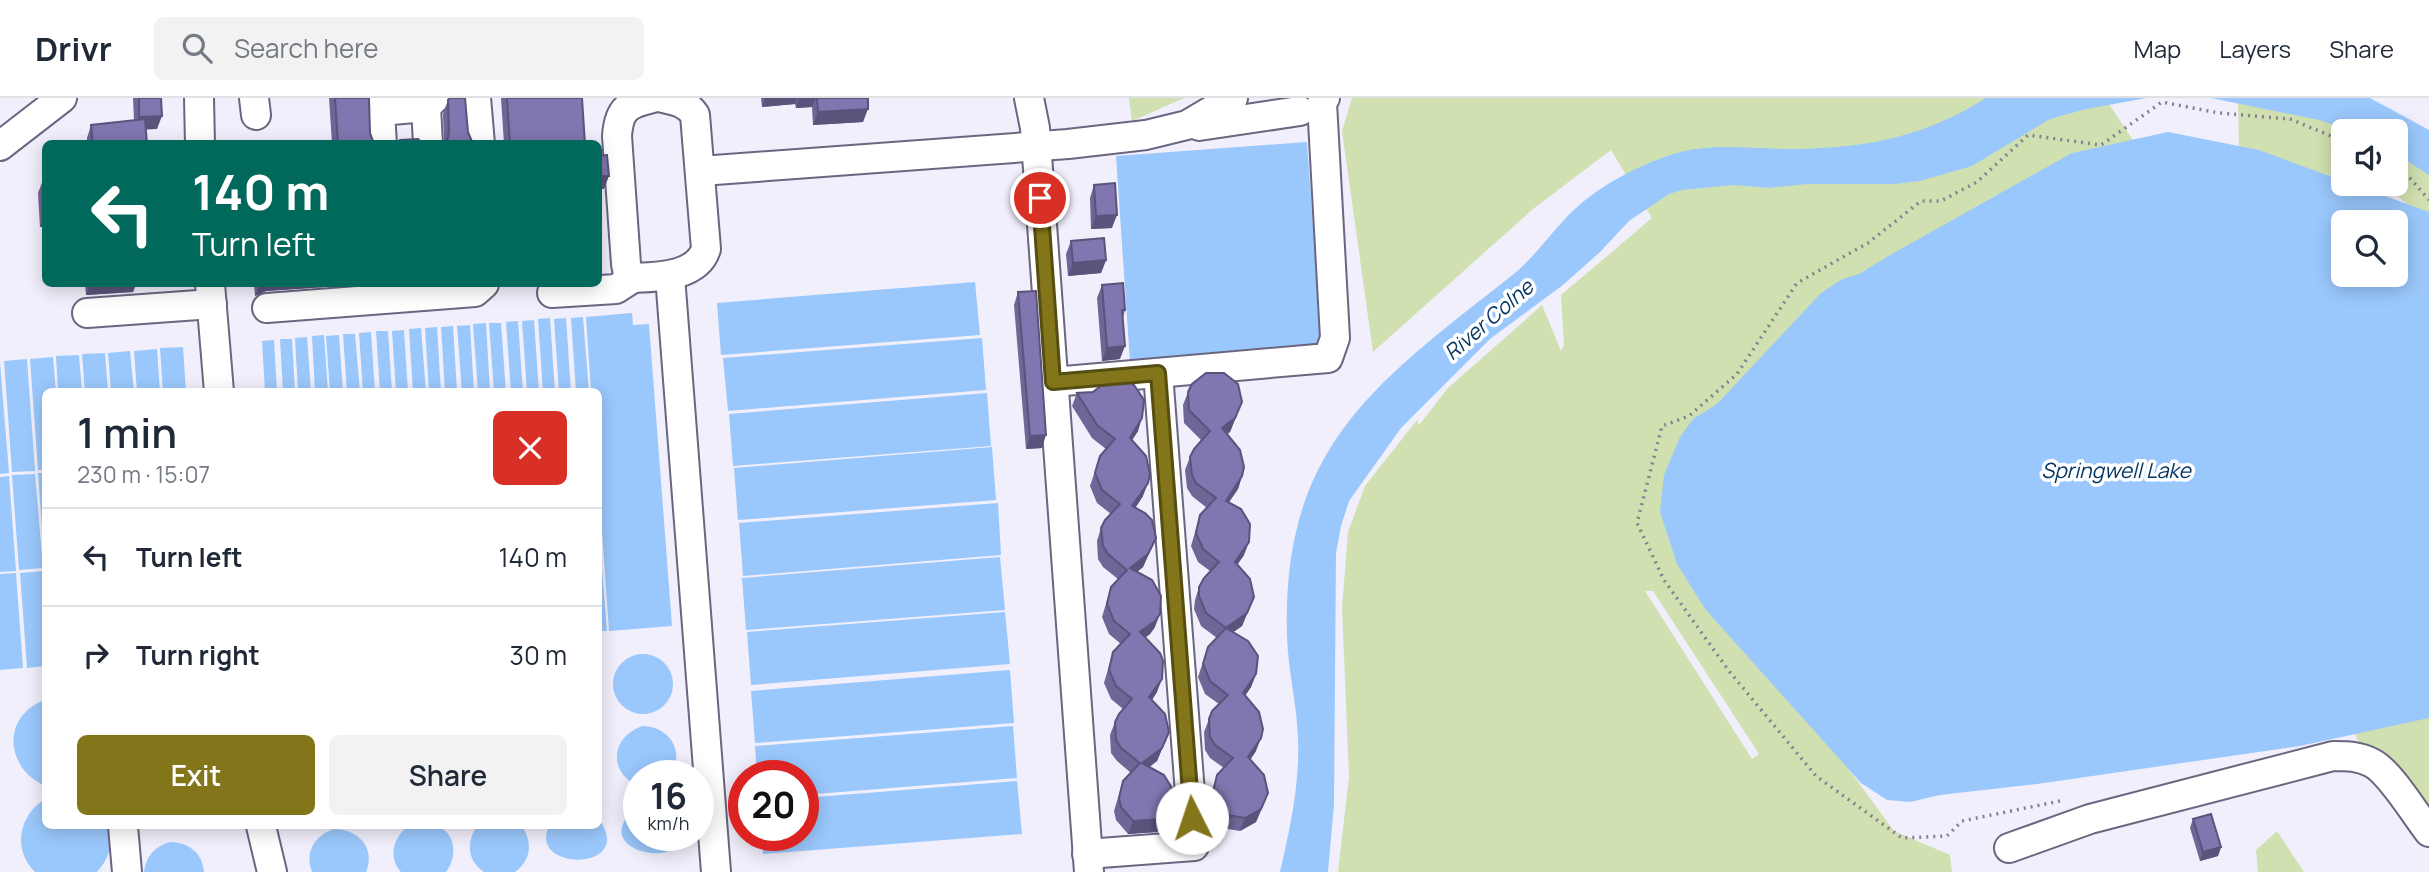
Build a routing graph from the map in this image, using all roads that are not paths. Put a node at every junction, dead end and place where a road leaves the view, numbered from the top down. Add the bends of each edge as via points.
1 (62, 98) edge
2 (199, 98) edge
3 (476, 98) edge
4 (653, 98) edge
5 (663, 98) edge
6 (1029, 98) edge
7 (1233, 98) edge
8 (1268, 98) edge
9 (430, 102) edge
10 (1316, 104) edge
11 (379, 105) edge
12 (1168, 131) junction
13 (200, 140) edge
14 (383, 140) edge
15 (429, 140) edge
16 (480, 140) edge
17 (1036, 145) junction
18 (0, 146) edge
19 (701, 171) junction
20 (670, 276) junction
21 (633, 278) junction
22 (481, 287) edge
23 (552, 293) dead end
24 (211, 294) edge
25 (267, 308) dead end
26 (86, 313) dead end
27 (1158, 373) junction
28 (1053, 382) junction
29 (219, 388) edge
30 (123, 829) edge
31 (262, 829) edge
32 (2429, 832) edge
33 (2009, 848) dead end
34 (1088, 863) edge
35 (127, 872) edge
36 (272, 872) edge
37 (716, 872) edge

1 - 18 lane
2 - 13 lane
3 - 16 lane
4 - 21 lane via 631,104 618,123 626,264
5 - 19 lane via 679,101 695,115
6 - 17 lane
7 - 12 lane
8 - 10 lane via 1283,108
9 - 11 lane
9 - 15 lane
10 - 12 lane
10 - 27 lane via 1335,338 1328,358
11 - 14 lane
12 - 17 lane
17 - 19 lane
17 - 28 lane
19 - 20 lane via 704,257
20 - 21 lane
20 - 37 lane
21 - 23 lane via 616,289
22 - 25 lane via 475,292
24 - 26 lane
24 - 29 lane
27 - 28 lane
27 - 34 lane via 1194,846
28 - 34 lane
30 - 35 lane
31 - 36 lane
32 - 33 lane via 2374,764 2354,756 2333,756 2090,819

